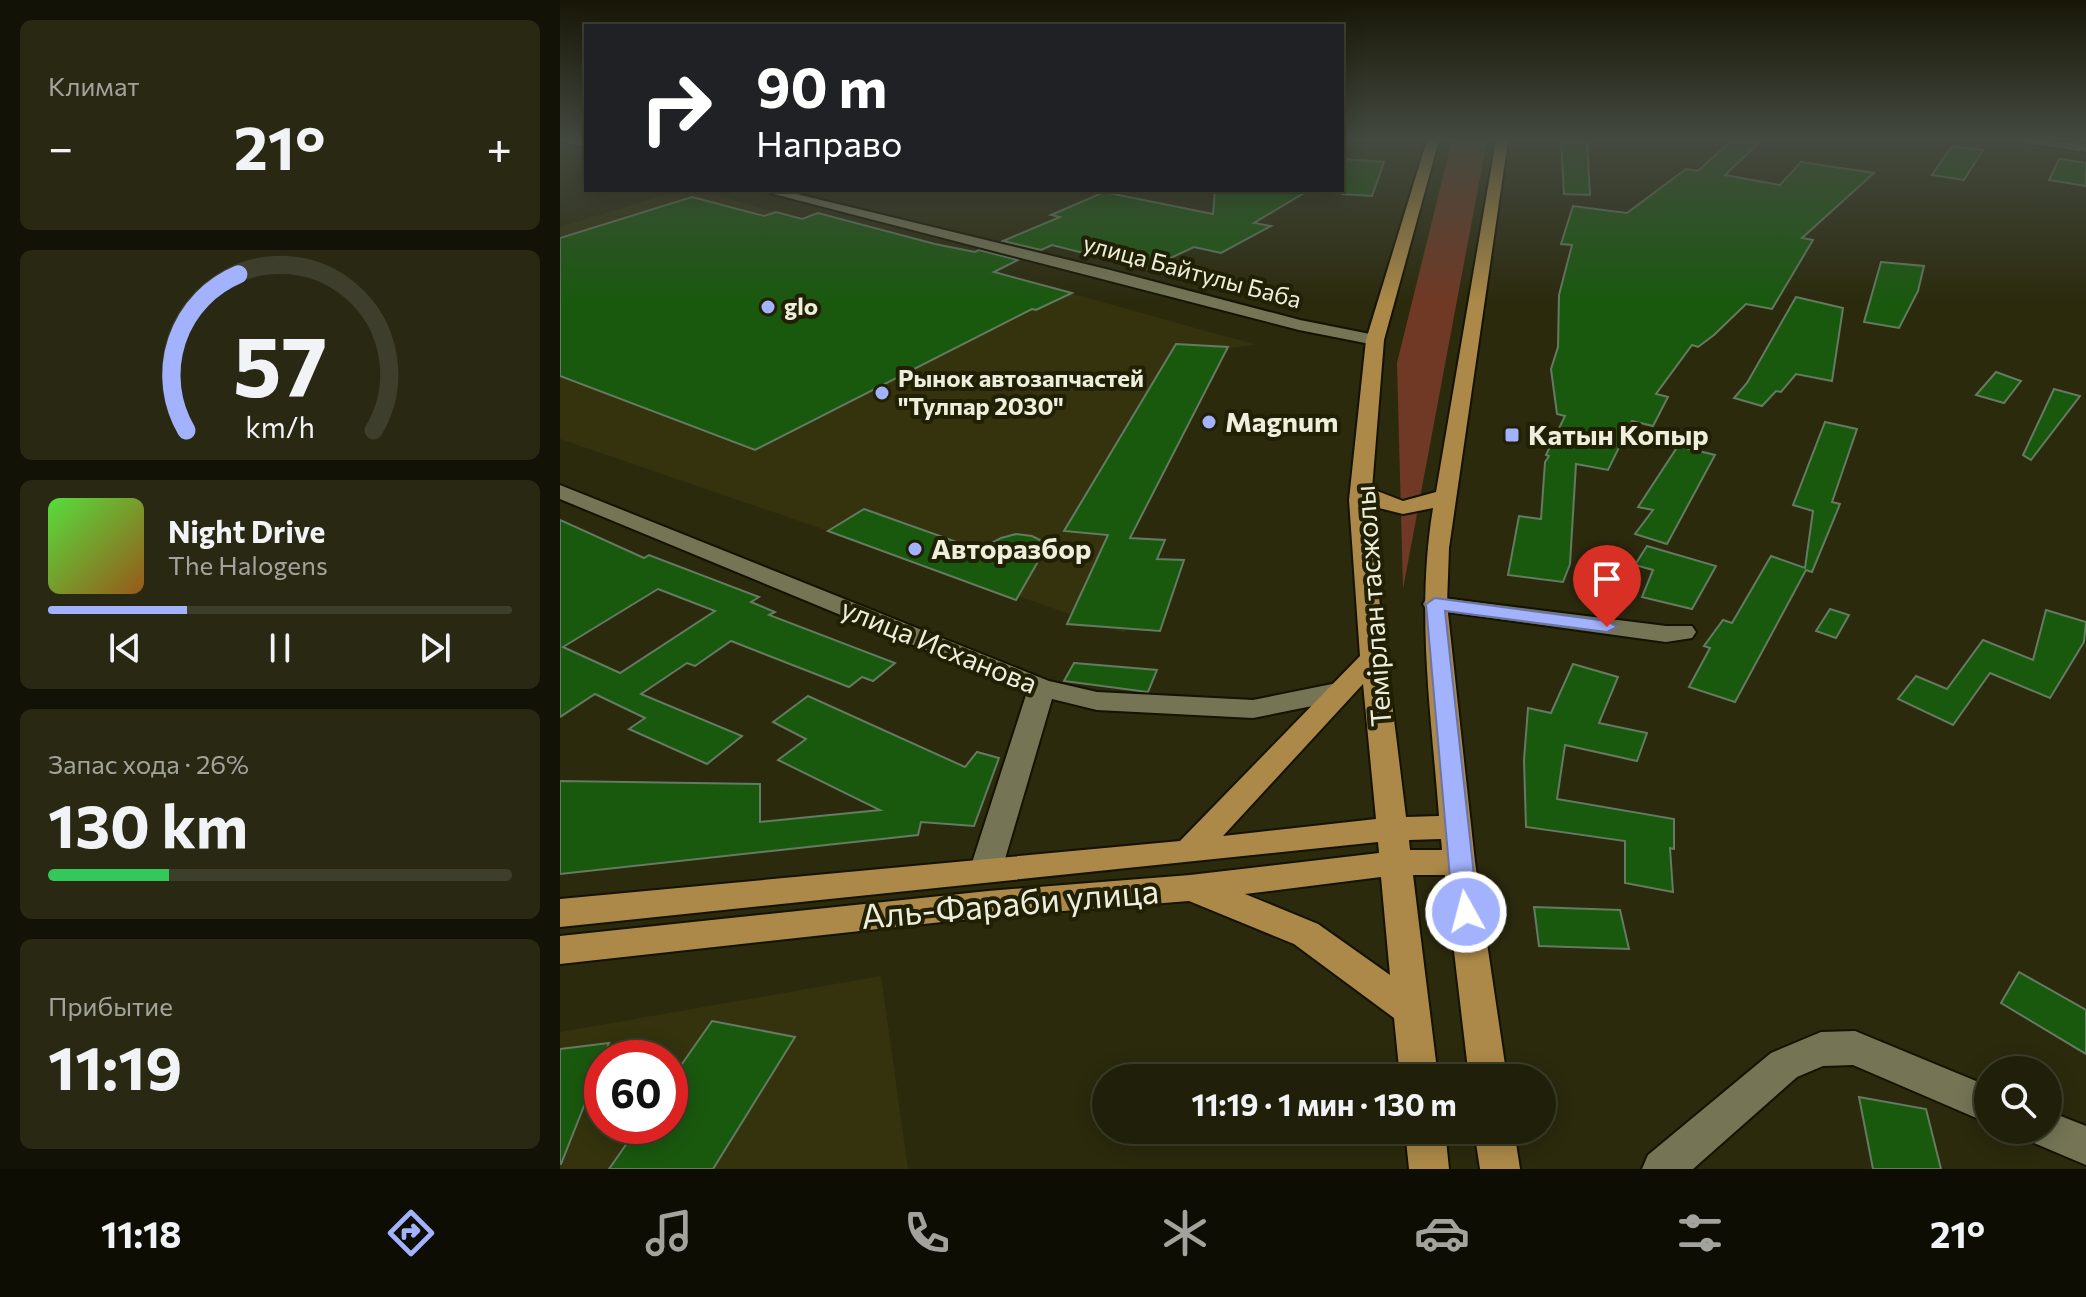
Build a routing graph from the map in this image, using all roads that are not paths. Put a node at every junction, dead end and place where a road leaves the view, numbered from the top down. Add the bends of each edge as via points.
1 (783, 195) edge
2 (1417, 195) edge
3 (1493, 195) edge
4 (1375, 340) junction
5 (560, 491) edge
6 (1361, 492) junction
7 (1446, 496) junction
8 (1435, 604) junction
9 (1683, 632) dead end
10 (1373, 659) junction
11 (1042, 688) junction
12 (1337, 692) junction
13 (1458, 844) junction
14 (1394, 846) junction
15 (1188, 852) junction
16 (986, 869) junction
17 (1190, 888) junction
18 (560, 913) edge
19 (560, 950) edge
20 (1412, 1010) junction
21 (1418, 1064) edge
22 (1486, 1064) edge
23 (1974, 1099) edge
24 (2062, 1136) edge
25 (1426, 1144) edge
26 (1496, 1144) edge
27 (2086, 1146) edge
28 (1429, 1169) edge
29 (1500, 1169) edge
30 (1662, 1169) edge

1 - 4 street, улица Байтулы Баба
2 - 4 main road, Темірлан тасжолы
3 - 7 main road
4 - 6 main road, Темірлан тасжолы
5 - 11 street, улица Исханова
6 - 7 main road via 1394,509
6 - 10 main road, Темірлан тасжолы
7 - 8 main road
8 - 9 street
8 - 13 main road
10 - 12 main road
10 - 14 main road, Темірлан тасжолы
11 - 12 street, улица Исханова via 1097,701 1253,709
11 - 16 street
12 - 15 main road
13 - 14 main road, Аль-Фараби улица
13 - 22 main road
14 - 15 main road, Аль-Фараби улица
14 - 17 main road, Аль-Фараби улица
14 - 20 main road, Темірлан тасжолы
15 - 16 main road, Аль-Фараби улица
16 - 18 main road, Аль-Фараби улица
17 - 19 main road, Аль-Фараби улица
17 - 20 main road via 1306,934
20 - 21 main road, Темірлан тасжолы
23 - 30 street via 1855,1048 1821,1049 1784,1065
24 - 27 street
25 - 28 main road
26 - 29 main road

